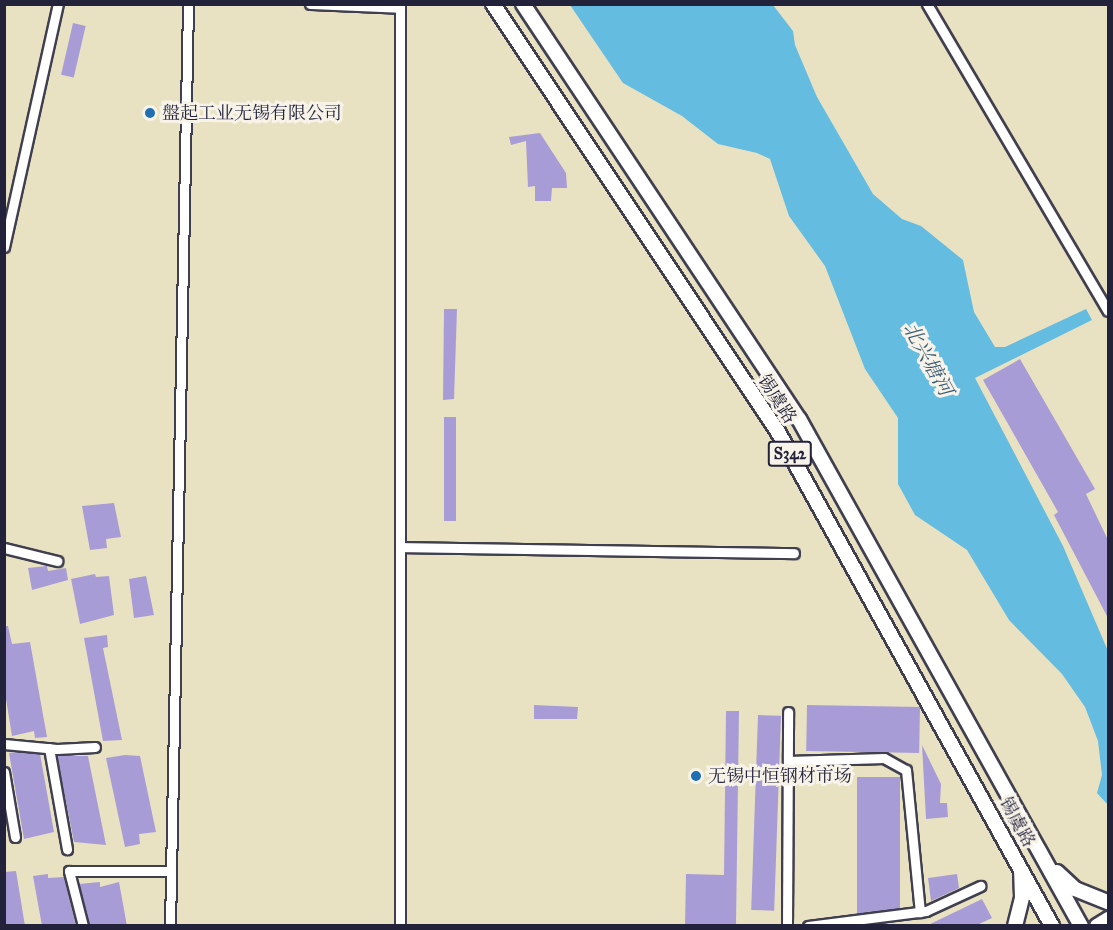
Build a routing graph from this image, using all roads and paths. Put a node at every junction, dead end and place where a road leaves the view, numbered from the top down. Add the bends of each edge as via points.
1 (58, 4) edge
2 (188, 4) edge
3 (310, 4) edge
4 (493, 4) edge
5 (523, 4) edge
6 (927, 4) edge
7 (400, 6) edge
8 (4, 247) edge
9 (1108, 311) edge
10 (400, 547) junction
11 (4, 548) edge
12 (794, 553) dead end
13 (57, 561) dead end
14 (788, 712) dead end
15 (4, 744) edge
16 (95, 747) dead end
17 (49, 748) junction
18 (788, 761) junction
19 (4, 772) edge
20 (15, 837) dead end
21 (67, 849) dead end
22 (1048, 864) junction
23 (1020, 865) junction
24 (171, 871) junction
25 (980, 886) dead end
26 (1108, 902) edge
27 (920, 912) junction
28 (1108, 919) edge
29 (82, 926) edge
30 (170, 926) edge
31 (400, 926) edge
32 (787, 926) edge
33 (808, 926) edge
34 (1015, 926) edge
35 (1053, 926) edge
36 (1081, 926) edge
37 (1097, 926) edge

1 - 8 street
2 - 24 street
3 - 7 street
4 - 23 main road, 锡虞路 / S342 via 778,432
5 - 22 main road, 锡虞路 / S342 via 799,419
6 - 9 street
7 - 10 street
10 - 12 street
10 - 31 street
11 - 13 street
14 - 18 street
15 - 17 street
16 - 17 street
17 - 21 street
18 - 27 street via 884,758 906,770
18 - 32 street
19 - 20 street
22 - 26 main road via 1075,890
22 - 36 main road, 锡虞路 / S342
23 - 34 main road via 1022,897
23 - 35 main road, 锡虞路 / S342
24 - 29 street via 69,871
24 - 30 street
25 - 27 street
27 - 33 street
28 - 37 main road

